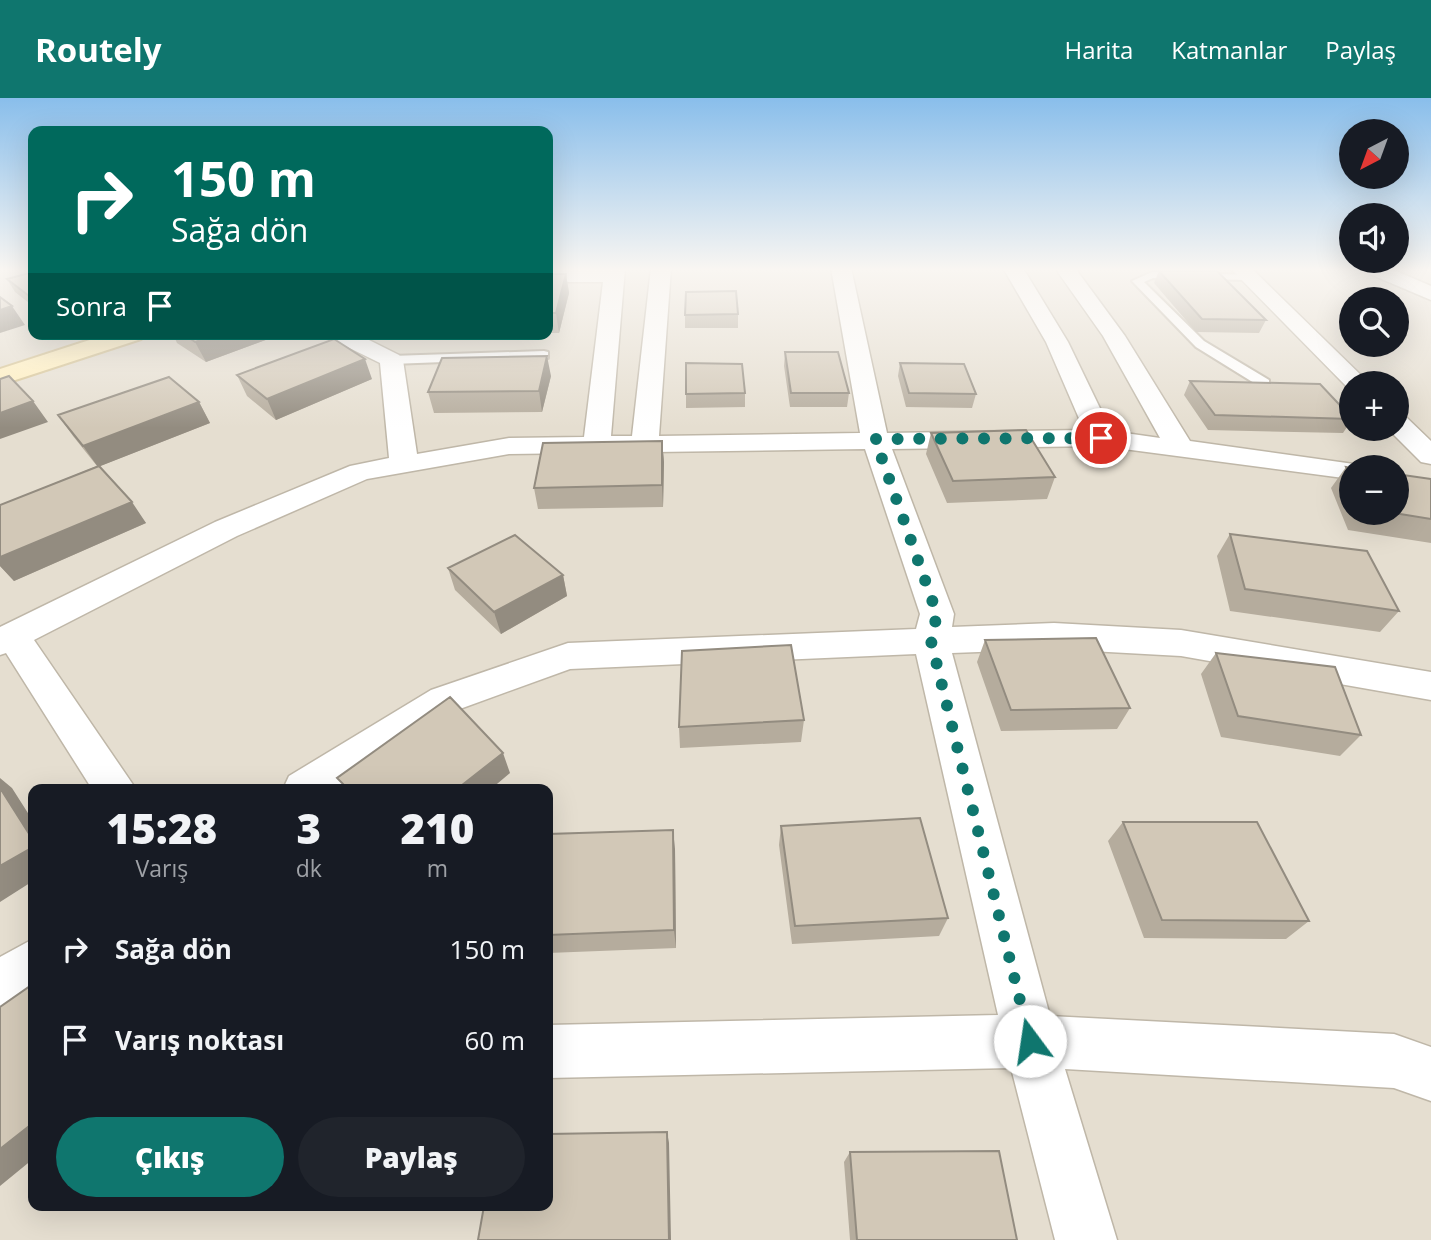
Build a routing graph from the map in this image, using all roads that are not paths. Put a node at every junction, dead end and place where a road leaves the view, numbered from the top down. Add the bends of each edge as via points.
1 (610, 321) edge
2 (656, 321) edge
3 (852, 321) edge
4 (1045, 321) edge
5 (1103, 321) edge
6 (1177, 321) edge
7 (1295, 321) edge
8 (56, 340) edge
9 (115, 340) edge
10 (351, 340) edge
11 (544, 355) edge
12 (0, 358) edge
13 (391, 360) junction
14 (1345, 371) edge
15 (0, 377) edge
16 (1264, 383) edge
17 (1101, 438) junction
18 (875, 439) junction
19 (1408, 441) edge
20 (645, 444) junction
21 (597, 445) junction
22 (1180, 448) junction
23 (404, 464) junction
24 (1339, 469) edge
25 (1427, 472) edge
26 (6, 639) edge
27 (931, 641) junction
28 (1431, 686) edge
29 (111, 784) edge
30 (312, 784) edge
31 (28, 967) edge
32 (0, 986) edge
33 (1030, 1041) junction
34 (553, 1052) edge
35 (1431, 1074) edge
36 (1086, 1240) edge

1 - 21 street
2 - 20 street
3 - 18 street
4 - 17 street
5 - 22 street
6 - 16 lane via 1200,344
7 - 14 street
8 - 12 main road
9 - 15 main road
10 - 13 street
11 - 13 lane
13 - 23 street
17 - 18 street
17 - 22 street
18 - 20 street
18 - 27 street via 937,614
19 - 25 street
20 - 21 street
21 - 23 street via 509,446
22 - 24 street
23 - 26 street via 360,472 226,529
26 - 29 street
27 - 28 street via 1054,636 1181,643
27 - 30 street via 568,656 443,700
27 - 33 street
31 - 32 street
33 - 34 street
33 - 35 street via 1394,1060
33 - 36 street

